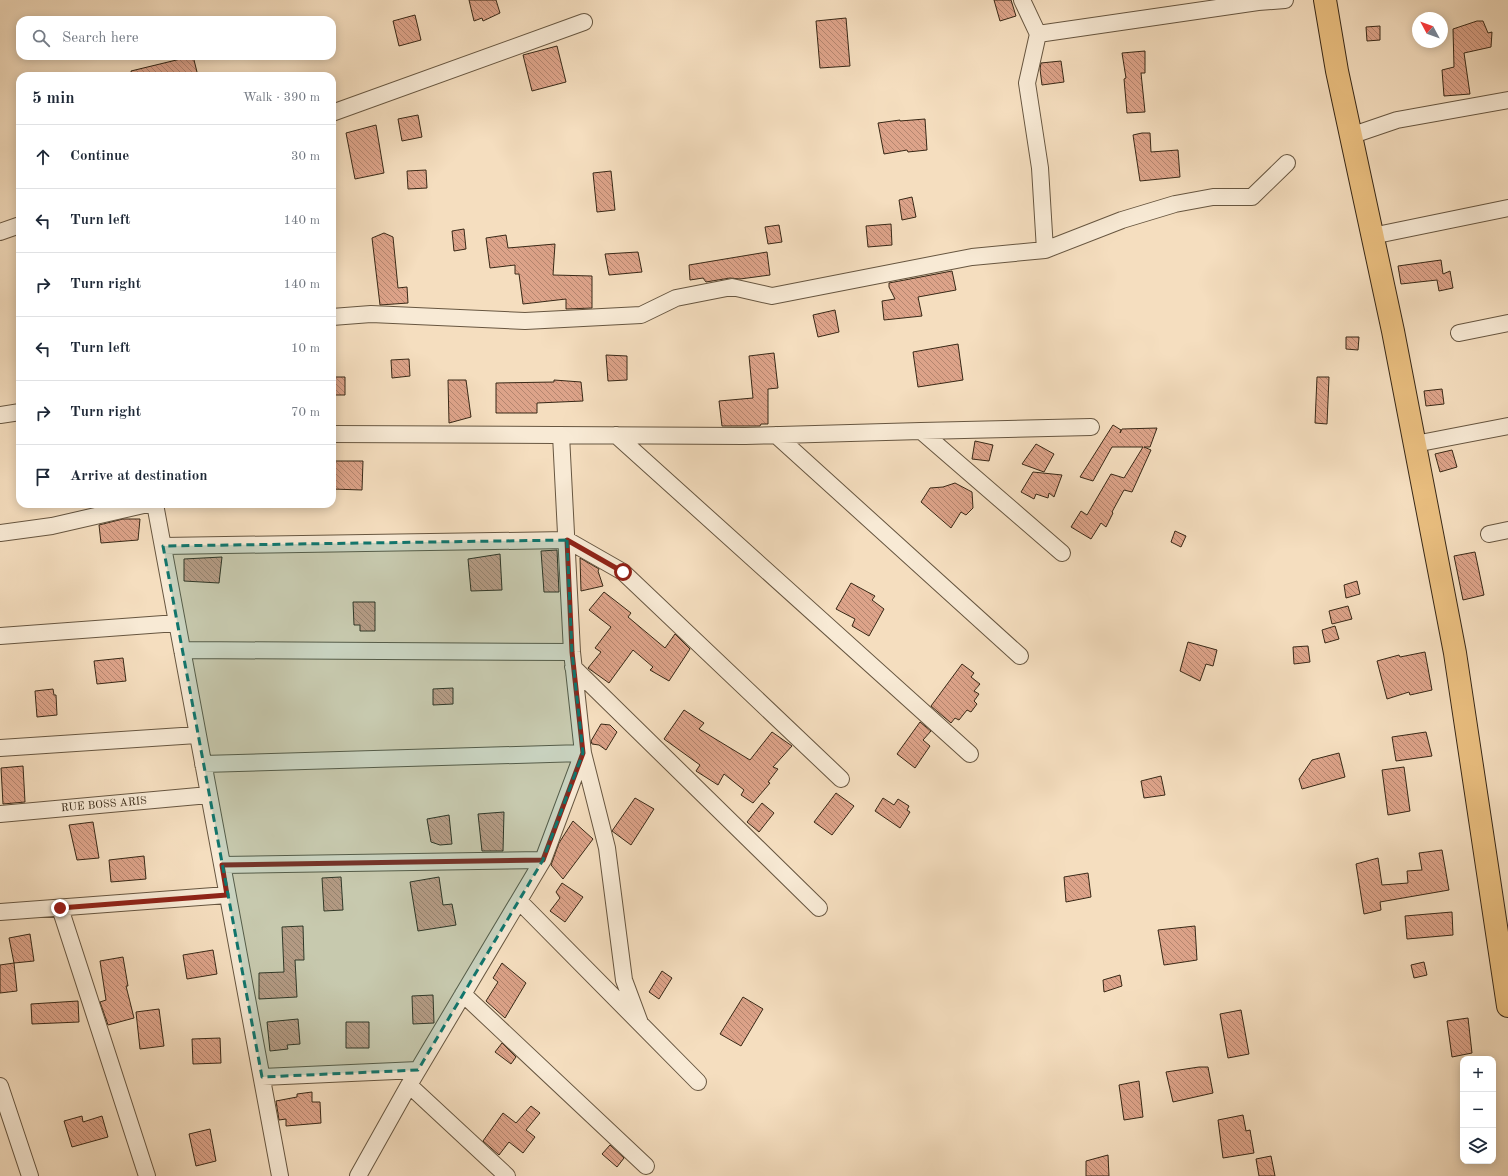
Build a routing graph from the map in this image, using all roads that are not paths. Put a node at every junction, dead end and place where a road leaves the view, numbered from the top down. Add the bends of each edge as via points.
1 (1022, 0) edge
2 (1285, 0) edge
3 (1324, 0) edge
4 (584, 22) dead end
5 (1038, 34) junction
6 (1508, 100) edge
7 (336, 112) edge
8 (1350, 136) junction
9 (1287, 163) dead end
10 (1508, 208) edge
11 (16, 226) edge
12 (0, 232) edge
13 (1372, 236) junction
14 (1045, 250) junction
15 (336, 317) edge
16 (1508, 323) edge
17 (1459, 333) dead end
18 (16, 413) edge
19 (0, 415) edge
20 (1091, 426) dead end
21 (1508, 426) edge
22 (921, 430) junction
23 (336, 434) edge
24 (561, 435) junction
25 (616, 435) junction
26 (776, 435) junction
27 (1414, 444) junction
28 (131, 508) edge
29 (156, 508) edge
30 (1508, 530) edge
31 (0, 533) edge
32 (1489, 534) dead end
33 (567, 540) junction
34 (163, 546) junction
35 (1062, 553) dead end
36 (176, 623) junction
37 (0, 636) edge
38 (182, 650) junction
39 (1020, 656) dead end
40 (572, 660) junction
41 (197, 735) junction
42 (0, 748) edge
43 (583, 753) junction
44 (970, 754) dead end
45 (203, 764) junction
46 (841, 780) dead end
47 (209, 795) junction
48 (0, 814) edge
49 (543, 860) junction
50 (222, 865) junction
51 (227, 895) junction
52 (519, 900) junction
53 (60, 908) junction
54 (819, 908) dead end
55 (0, 912) edge
56 (463, 994) junction
57 (1508, 1006) edge
58 (640, 1023) junction
59 (418, 1070) junction
60 (262, 1077) junction
61 (698, 1082) dead end
62 (409, 1085) junction
63 (0, 1086) edge
64 (646, 1166) dead end
65 (30, 1176) edge
66 (147, 1176) edge
67 (280, 1176) edge
68 (358, 1176) edge
69 (507, 1176) edge

1 - 5 street
2 - 5 street
3 - 8 highway
4 - 7 street
5 - 14 street via 1027,83 1040,168
6 - 8 street via 1397,120
8 - 13 highway
9 - 14 street via 1252,197 1213,197 1176,204 1122,220
10 - 13 street
11 - 12 street
13 - 27 highway
14 - 15 street via 972,257 772,296 732,287 676,298 642,315 525,321 372,314
16 - 17 street
18 - 19 street
20 - 22 street
21 - 27 street
22 - 26 street
22 - 35 street
23 - 24 street
24 - 25 street
24 - 33 street
25 - 26 street
25 - 44 street
26 - 39 street
27 - 57 highway via 1455,653
28 - 31 street via 52,526
29 - 34 street
30 - 32 street
33 - 34 street
33 - 40 street
33 - 46 street via 623,572
34 - 36 street
36 - 37 street
36 - 38 street
38 - 40 street
38 - 41 street
40 - 43 street
40 - 54 street
41 - 42 street
41 - 45 street
43 - 45 street
43 - 49 street
43 - 58 street via 607,848 624,980
45 - 47 street
47 - 48 street, RUE BOSS ARIS
47 - 50 street
49 - 50 street
49 - 52 street
50 - 51 street
51 - 53 street
51 - 60 street
52 - 56 street
52 - 58 street
53 - 55 street
53 - 66 street
56 - 59 street
56 - 64 street
58 - 61 street
59 - 60 street
59 - 62 street
60 - 67 street
62 - 68 street
62 - 69 street
63 - 65 street

